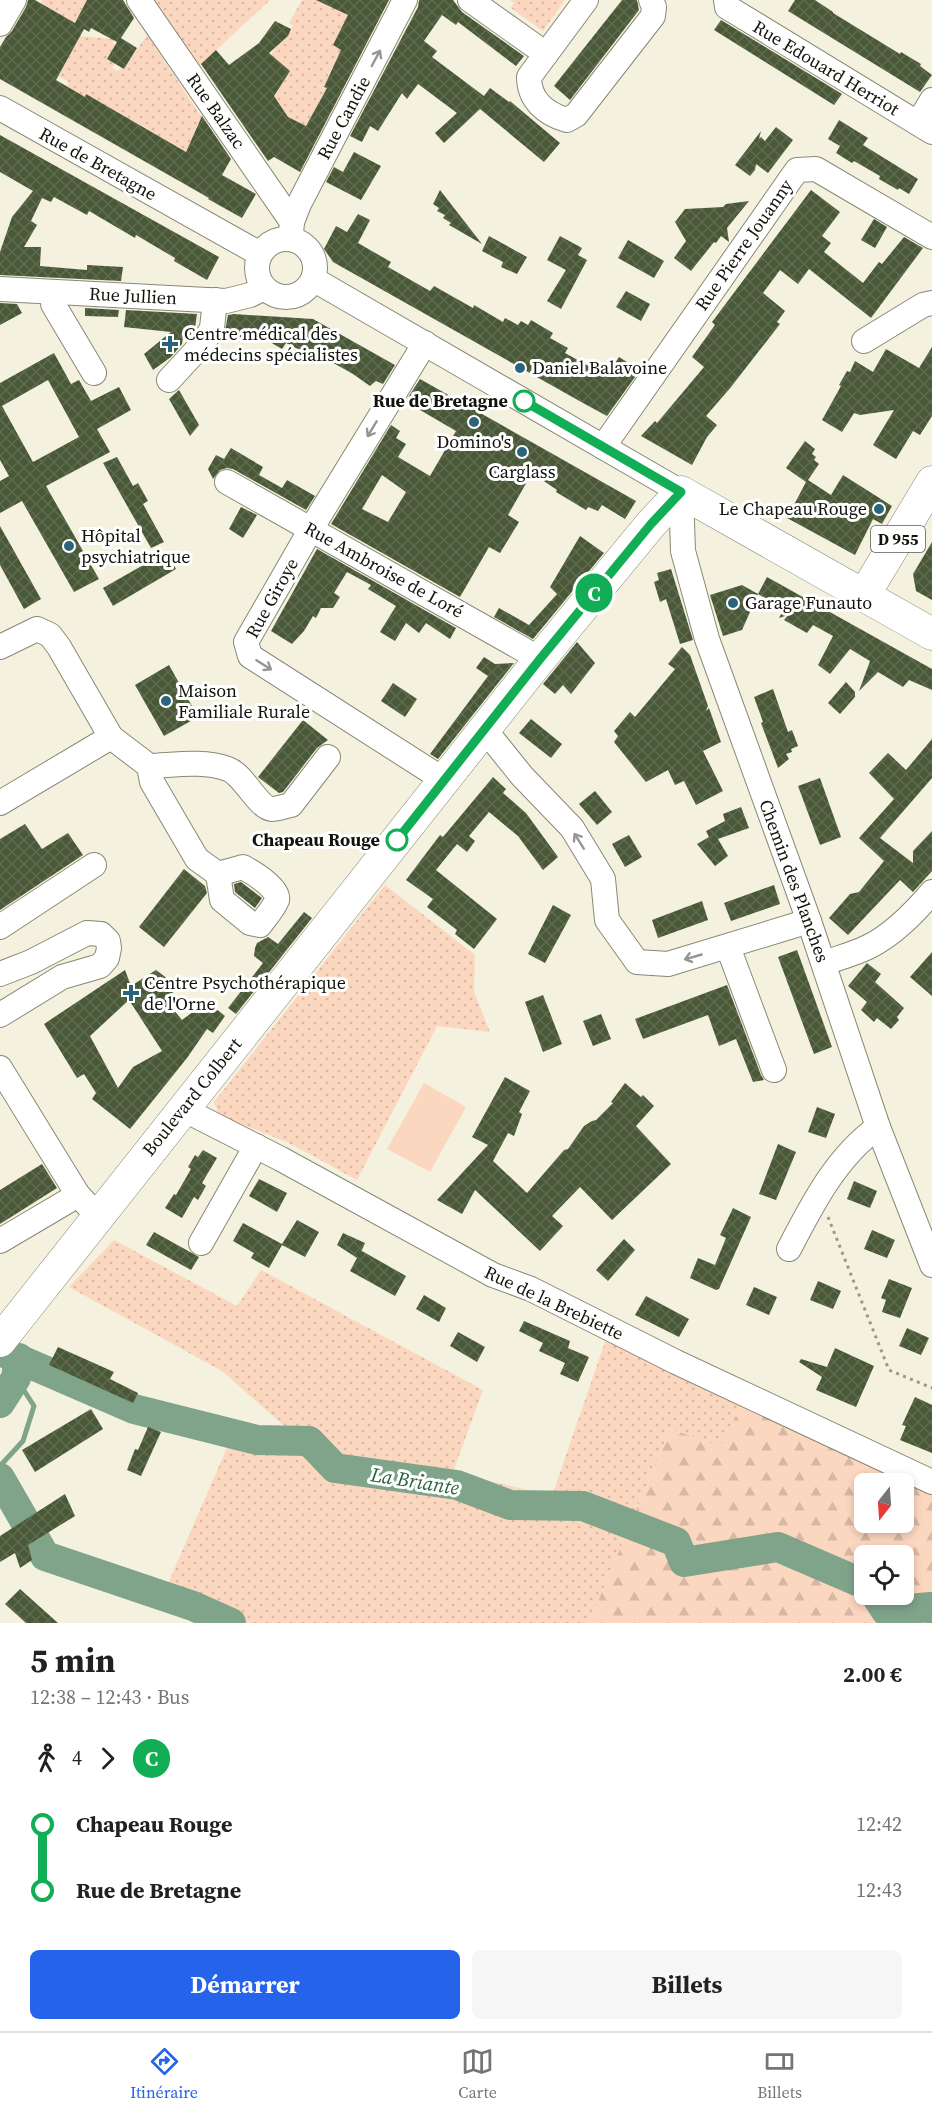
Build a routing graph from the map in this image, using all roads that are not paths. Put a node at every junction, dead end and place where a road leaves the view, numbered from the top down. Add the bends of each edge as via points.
1 (14, 0) edge
2 (139, 0) edge
3 (405, 0) edge
4 (470, 0) edge
5 (586, 0) edge
6 (651, 0) edge
7 (726, 0) edge
8 (0, 24) edge
9 (546, 54) junction
10 (932, 100) edge
11 (0, 108) edge
12 (925, 127) edge
13 (291, 231) junction
14 (932, 237) edge
15 (260, 254) junction
16 (313, 279) junction
17 (264, 288) junction
18 (0, 289) edge
19 (54, 292) junction
20 (215, 300) junction
21 (932, 303) edge
22 (864, 341) dead end
23 (425, 344) junction
24 (94, 373) dead end
25 (169, 380) dead end
26 (603, 447) junction
27 (227, 482) dead end
28 (932, 482) edge
29 (681, 492) junction
30 (311, 529) junction
31 (864, 595) junction
32 (932, 634) edge
33 (0, 647) edge
34 (540, 659) junction
35 (485, 730) junction
36 (111, 737) junction
37 (328, 757) dead end
38 (149, 766) junction
39 (444, 780) junction
40 (0, 803) edge
41 (94, 865) dead end
42 (218, 874) dead end
43 (932, 892) edge
44 (809, 921) junction
45 (0, 927) edge
46 (728, 947) junction
47 (824, 963) junction
48 (0, 974) edge
49 (0, 1015) edge
50 (0, 1068) edge
51 (774, 1070) dead end
52 (183, 1109) junction
53 (878, 1127) junction
54 (256, 1146) junction
55 (88, 1206) junction
56 (0, 1241) edge
57 (201, 1243) dead end
58 (789, 1249) dead end
59 (932, 1264) edge
60 (1, 1339) edge
61 (932, 1482) edge

1 - 8 street
2 - 13 street, Rue Balzac
13 -> 3 street, Rue Candie via 302,198
4 - 9 street
5 - 9 street
6 - 9 street via 653,16 576,115 567,120 553,116 535,100 529,87 530,77
7 - 12 street, Rue Edouard Herriot via 727,7
10 - 12 street
11 - 15 street, Rue de Bretagne
13 - 15 street
13 - 16 street via 315,261
14 - 26 street, Rue Pierre Jouanny via 816,169 797,170
15 - 17 street via 256,268
16 - 17 street via 302,292 291,297 279,297
16 - 23 street
17 - 20 street, Rue Jullien via 226,301
18 - 19 street, Rue Jullien
19 - 20 street, Rue Jullien
19 - 24 street via 53,304
20 - 25 street via 212,328 204,342
21 - 22 street
23 - 26 street
23 -> 30 street, Rue Giroye
26 - 29 street
27 - 30 street, Rue Ambroise de Loré
28 - 31 main road, D 955
29 - 31 main road
29 - 34 main road, Boulevard Colbert
29 - 44 street, Chemin des Planches via 682,551 706,639
30 - 34 street, Rue Ambroise de Loré
30 -> 39 street, Rue Giroye via 246,642 250,656
31 - 32 main road
33 - 36 street via 37,629 50,635
34 - 35 main road, Boulevard Colbert
35 - 39 main road, Boulevard Colbert
46 -> 35 street via 668,964 637,962 607,920 603,879 572,828
36 - 38 street
36 - 40 street
37 - 38 street via 291,805 272,809 264,807 250,787 230,770 198,763
38 - 42 street via 152,782 197,859
39 - 52 main road, Boulevard Colbert
41 - 45 street
43 - 47 street via 886,936
44 - 46 street
44 - 47 street, Chemin des Planches
46 - 51 street
47 - 53 street, Chemin des Planches
48 - 49 street via 87,933 101,934 108,941 106,958 100,966 62,977
50 - 55 street
52 - 54 street, Rue de la Brebiette
52 - 55 main road, Boulevard Colbert
53 - 58 street via 863,1138 826,1182
53 - 59 street, Chemin des Planches
54 - 57 street
54 - 61 street, Rue de la Brebiette via 493,1275 531,1289
55 - 56 street
55 - 60 main road, Boulevard Colbert

